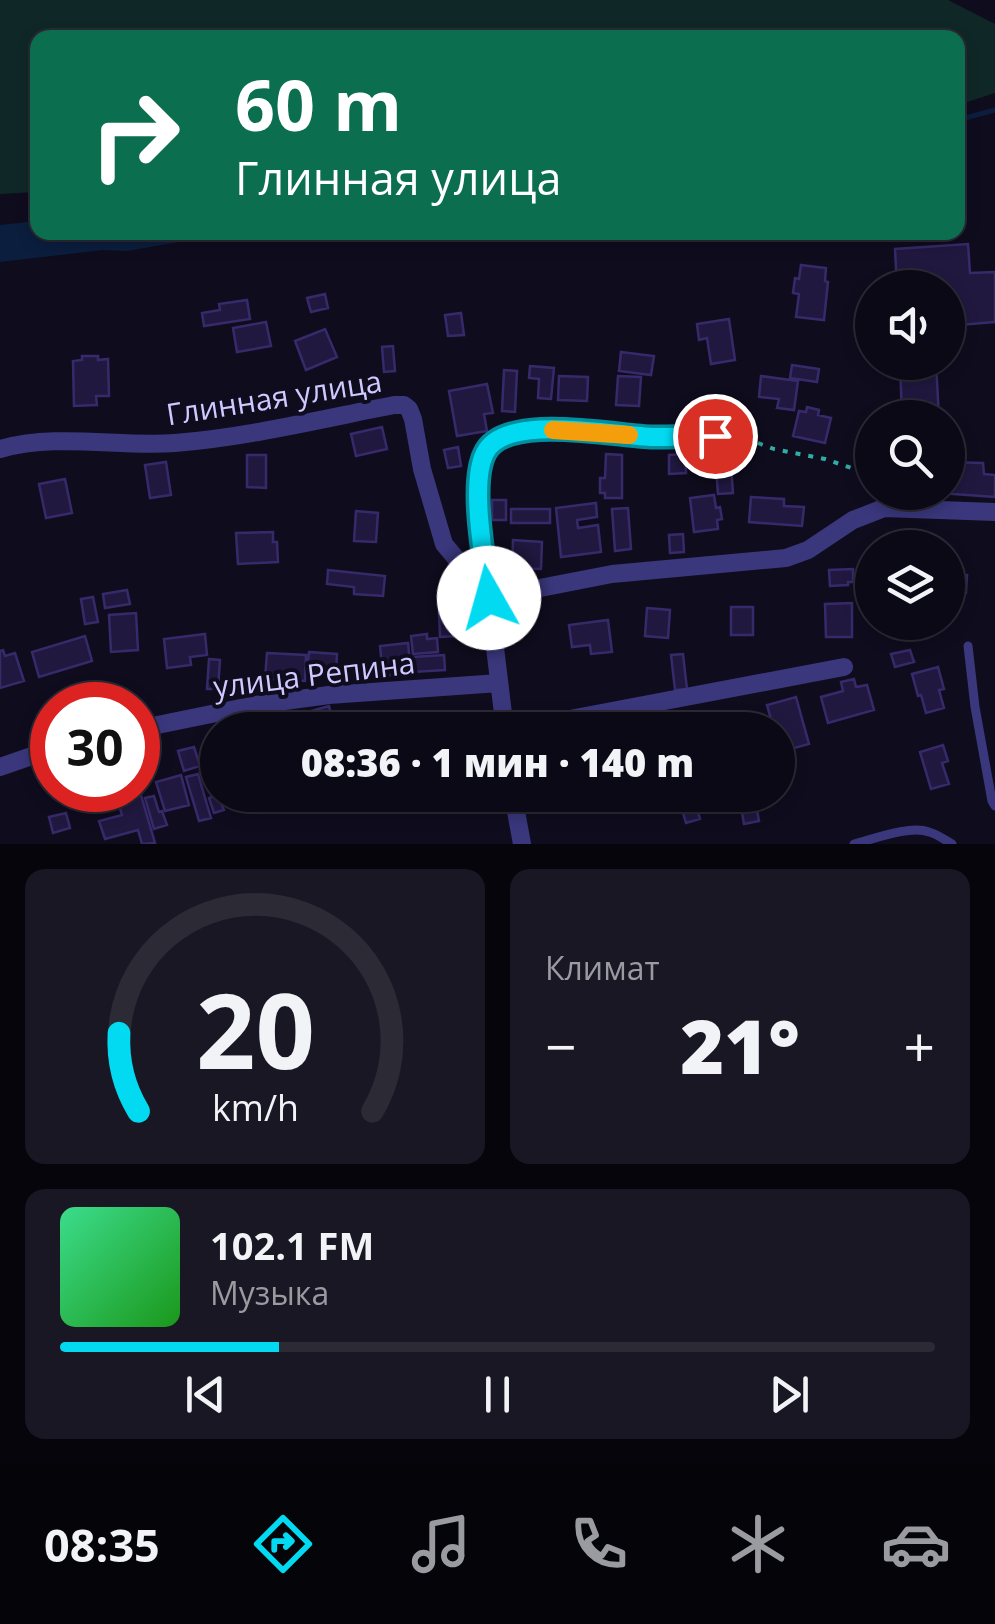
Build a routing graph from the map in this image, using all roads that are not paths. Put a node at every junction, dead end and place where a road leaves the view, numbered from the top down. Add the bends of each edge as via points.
1 (746, 434) road end
2 (0, 450) edge
3 (995, 512) edge
4 (489, 598) junction
5 (968, 646) dead end
6 (844, 667) dead end
7 (498, 684) junction
8 (505, 712) edge
9 (605, 712) edge
10 (160, 724) edge
11 (30, 758) edge
12 (0, 768) edge
13 (995, 806) edge
14 (516, 812) edge
15 (522, 844) edge
16 (854, 844) edge
17 (952, 844) edge

1 - 4 street via 653,437 543,429 502,436 483,455 479,477
2 - 4 street, Глинная улица via 23,443 172,443 404,406 413,418 444,544
3 - 4 street via 884,508 786,558 612,574
4 - 7 street
5 - 13 lane
6 - 9 street
7 - 8 street
7 - 10 street, улица Репина via 311,698
11 - 12 street
14 - 15 street
16 - 17 lane via 910,830 933,832

